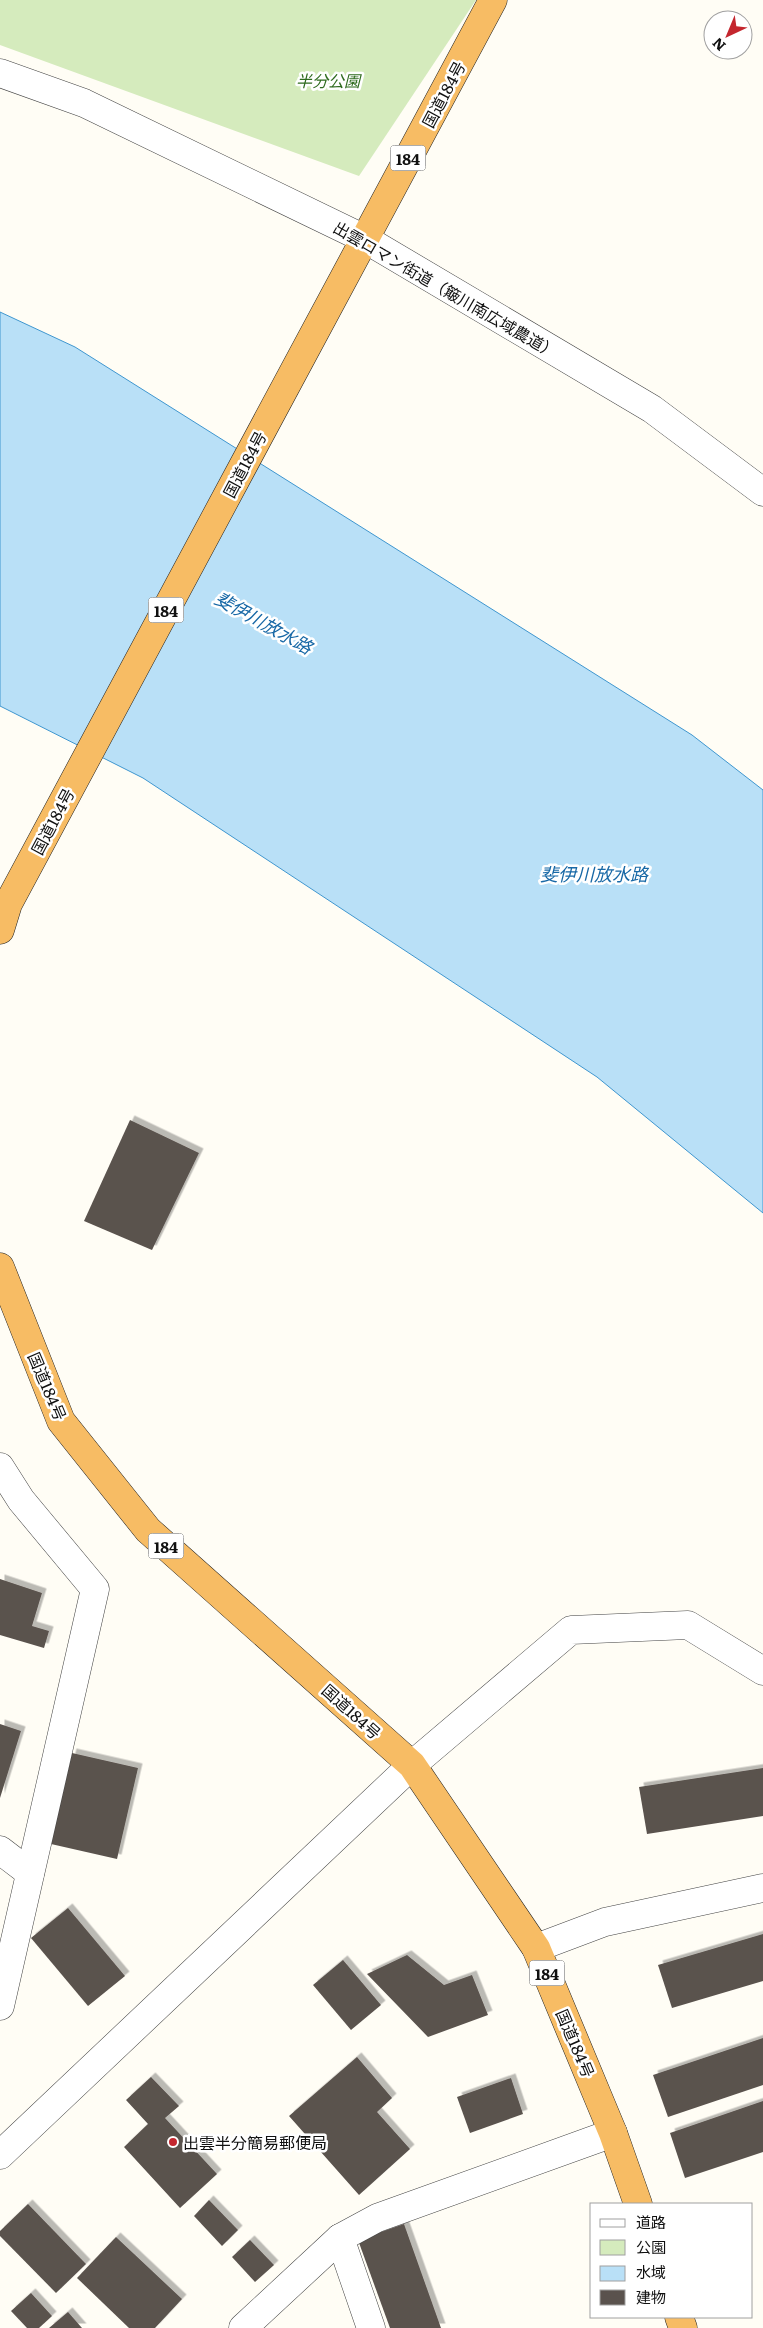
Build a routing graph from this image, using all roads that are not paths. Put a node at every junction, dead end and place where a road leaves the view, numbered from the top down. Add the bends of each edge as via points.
1 (493, 0) edge
2 (0, 73) edge
3 (365, 239) junction
4 (763, 492) edge
5 (0, 930) edge
6 (0, 1267) edge
7 (0, 1467) edge
8 (763, 1671) edge
9 (412, 1765) junction
10 (0, 1850) edge
11 (30, 1873) junction
12 (763, 1888) edge
13 (536, 1948) junction
14 (0, 2006) edge
15 (613, 2133) junction
16 (0, 2155) edge
17 (638, 2203) edge
18 (340, 2238) junction
19 (243, 2328) edge
20 (371, 2328) edge

1 - 3 highway, 国道184号 / 184
2 - 3 street, 出雲ロマン街道（簸川南広域農道） via 84,103
3 - 4 street, 出雲ロマン街道（簸川南広域農道） via 652,409
3 - 5 highway, 国道184号 / 184 via 8,904
6 - 9 highway, 国道184号 / 184 via 61,1421 148,1530
7 - 11 street via 21,1500 95,1589
8 - 9 street via 688,1625 571,1630
9 - 13 highway, 国道184号 / 184
9 - 16 street
10 - 11 street
11 - 14 street
12 - 13 street via 605,1922
13 - 15 highway, 国道184号 / 184
15 - 17 highway, 国道184号 / 184
15 - 18 street via 377,2218
18 - 19 street
18 - 20 street

